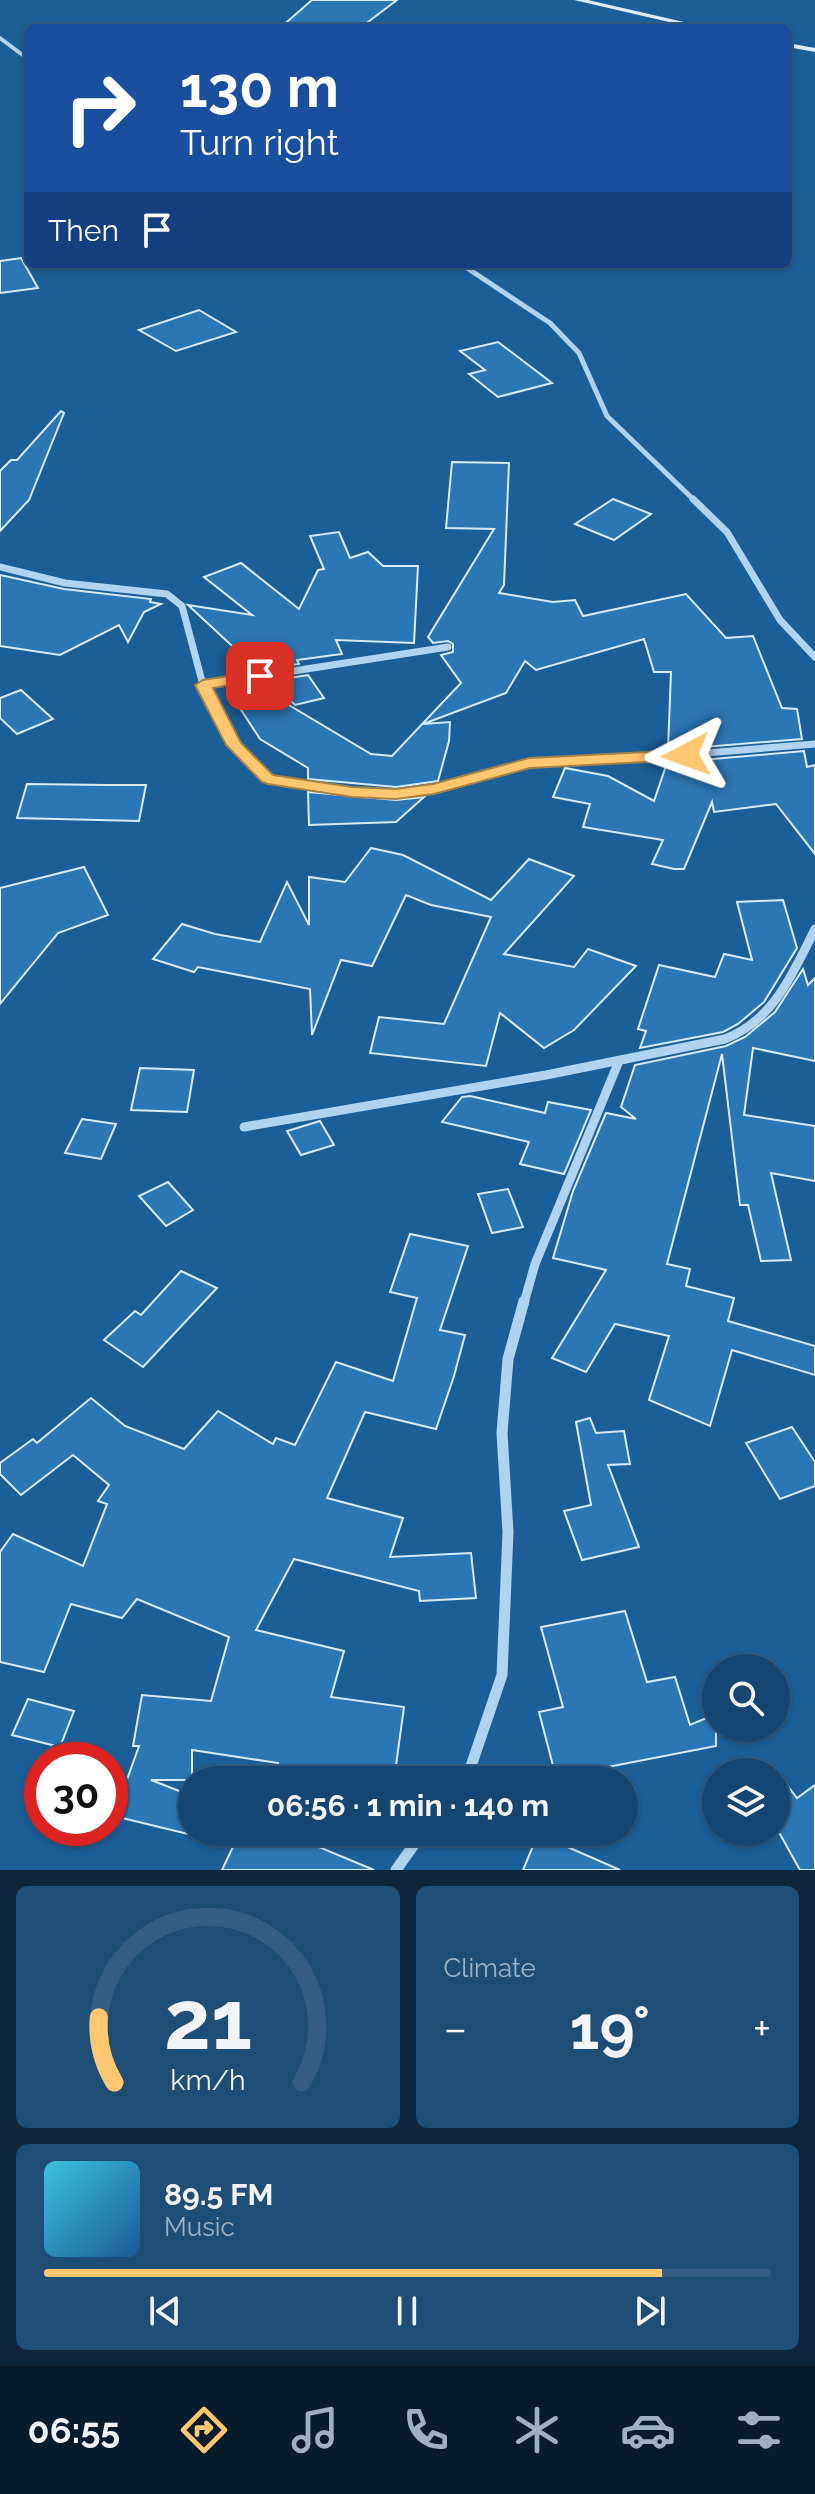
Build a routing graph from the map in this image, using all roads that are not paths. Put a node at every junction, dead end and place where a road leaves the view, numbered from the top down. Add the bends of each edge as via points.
1 (578, 0) edge
2 (688, 24) edge
3 (0, 38) edge
4 (792, 46) edge
5 (815, 50) edge
6 (24, 56) edge
7 (467, 268) edge
8 (0, 567) edge
9 (448, 647) dead end
10 (815, 657) edge
11 (203, 685) junction
12 (815, 744) edge
13 (815, 929) edge
14 (619, 1061) junction
15 (244, 1127) dead end
16 (471, 1766) edge
17 (413, 1846) edge
18 (396, 1870) edge

1 - 2 street
3 - 6 street
4 - 5 street
7 - 10 street via 550,323 579,353 607,416 727,532 780,620
8 - 11 street via 65,583 167,594 182,606
9 - 11 street
11 - 12 street via 234,745 268,779 352,792 434,789 529,763
13 - 14 street via 768,1011 745,1030
14 - 15 street
14 - 16 street via 535,1264 508,1359 502,1433 508,1532 502,1675
17 - 18 street

